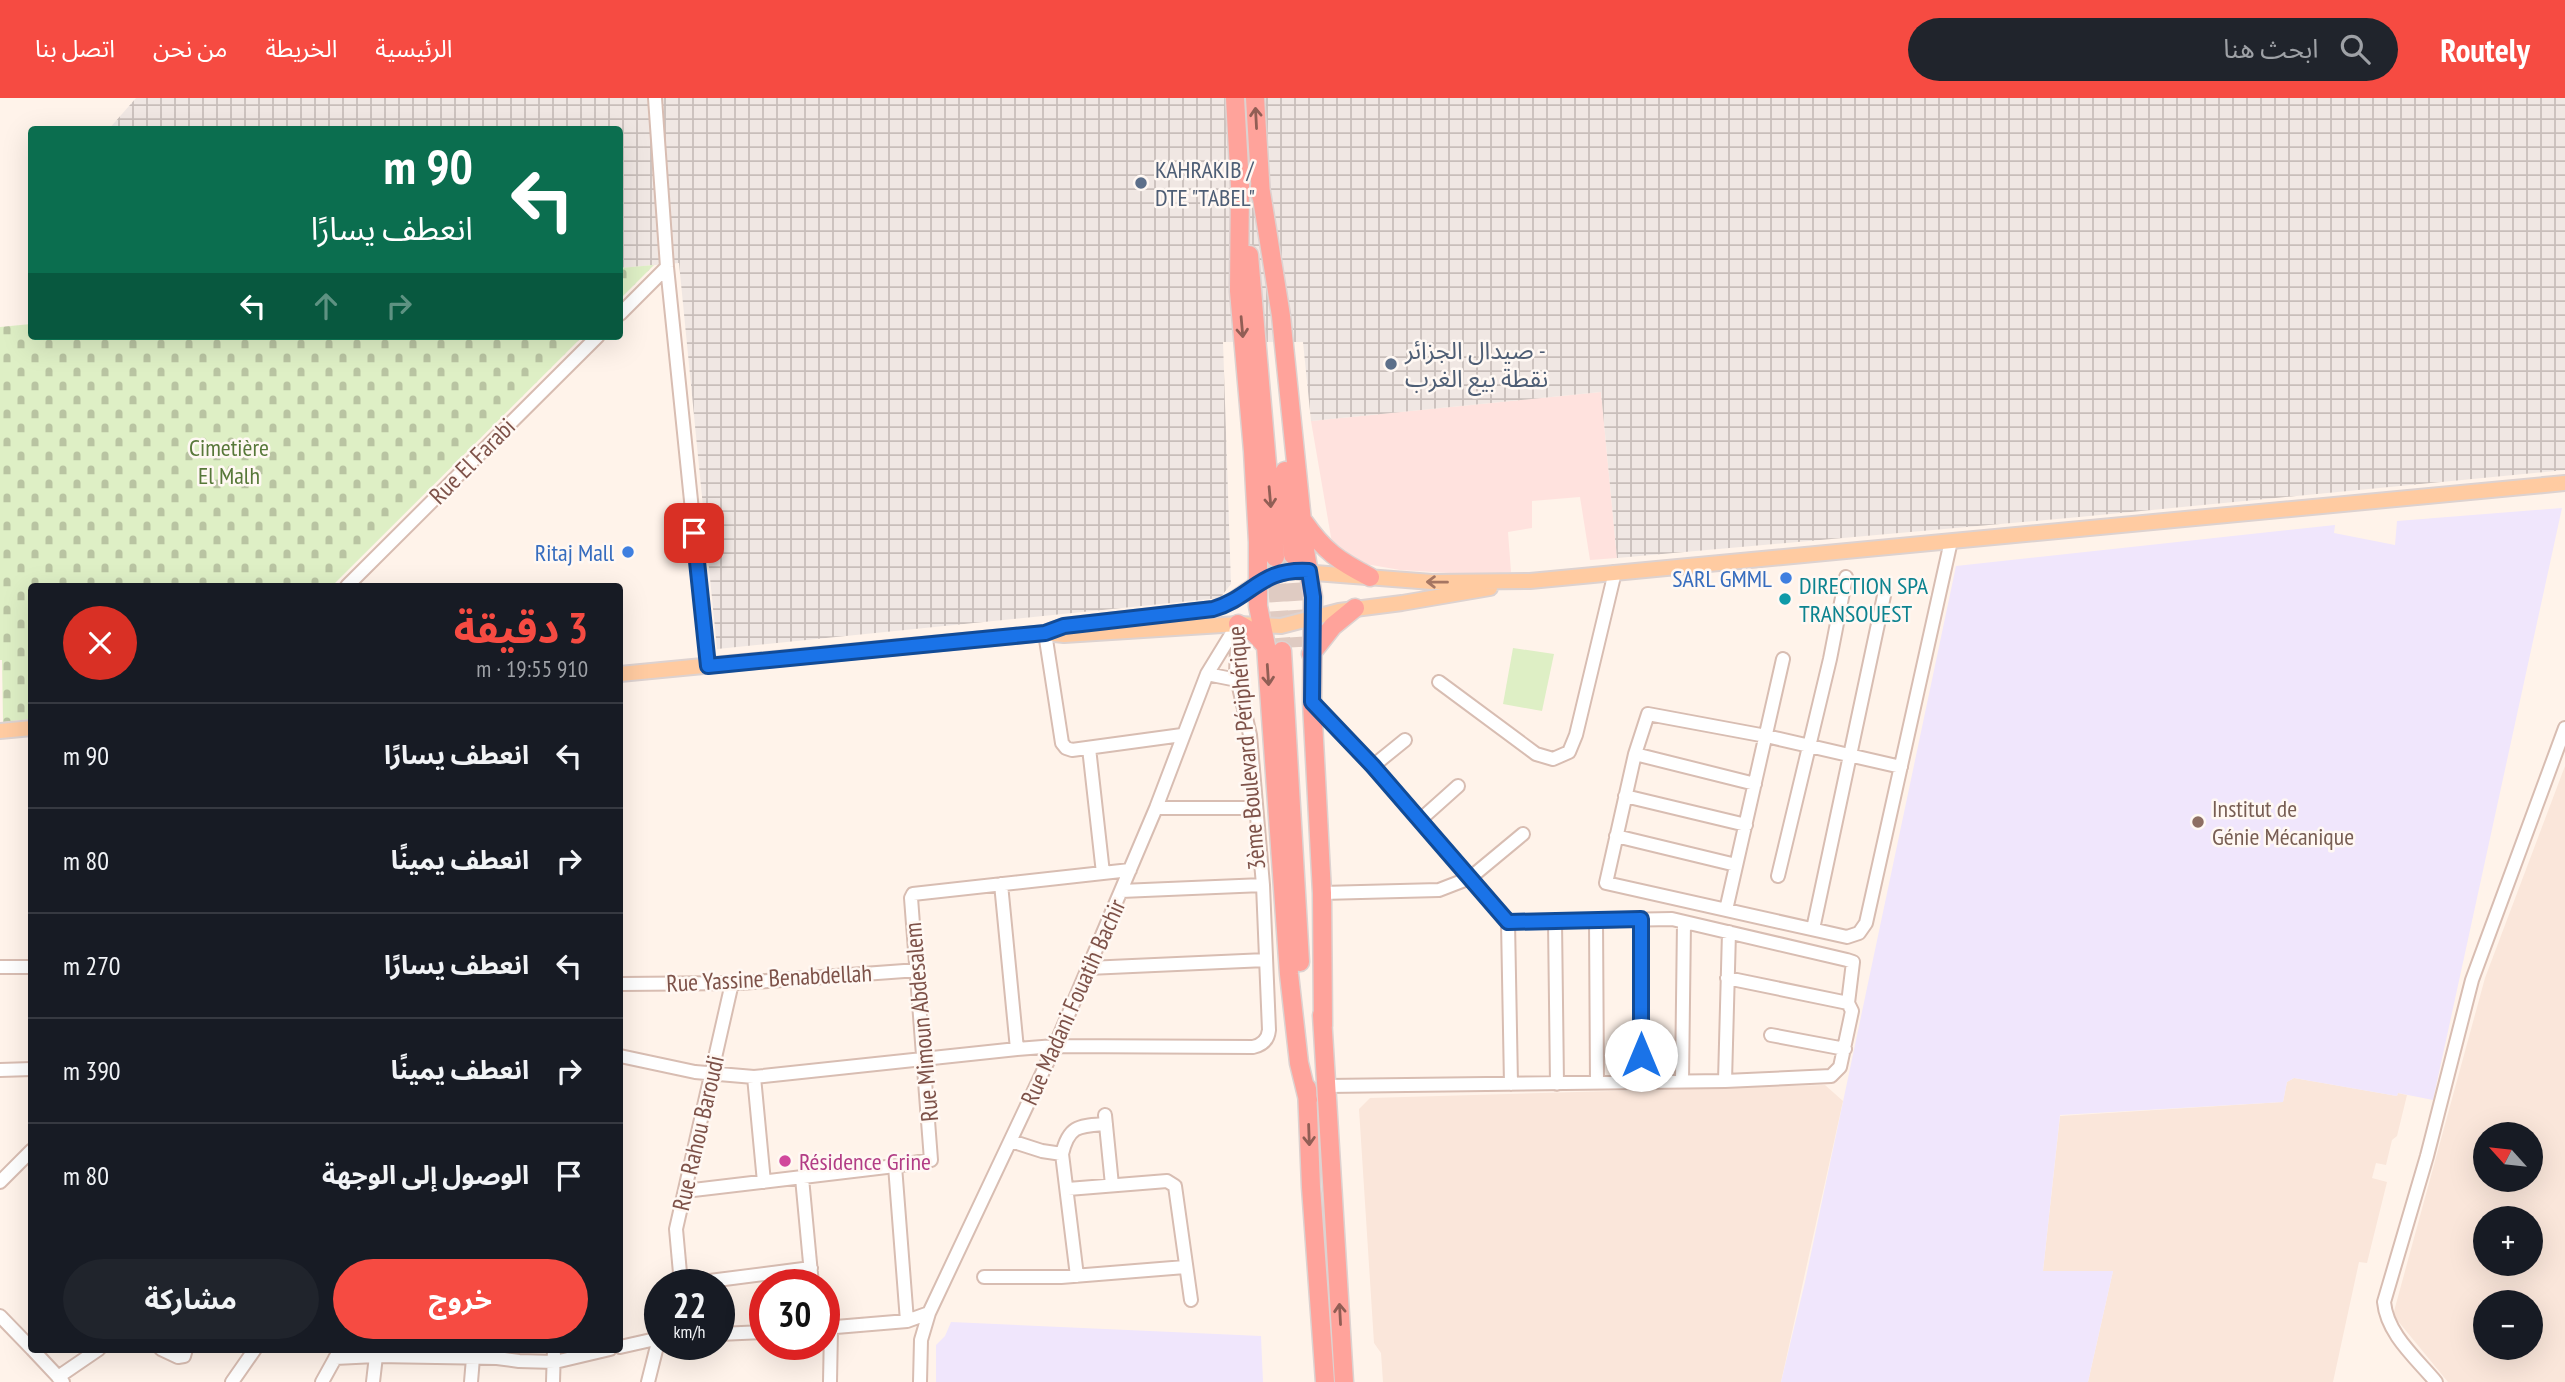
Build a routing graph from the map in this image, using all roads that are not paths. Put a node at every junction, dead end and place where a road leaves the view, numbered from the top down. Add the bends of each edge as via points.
1 (655, 98) edge
2 (1235, 98) edge
3 (1255, 98) edge
4 (1240, 186) junction
5 (1260, 186) junction
6 (667, 267) junction
7 (1239, 291) junction
8 (1220, 295) dead end
9 (623, 311) edge
10 (594, 340) edge
11 (2565, 483) edge
12 (1302, 520) junction
13 (1951, 541) junction
14 (1309, 571) junction
15 (1615, 572) junction
16 (1370, 577) junction
17 (1846, 577) dead end
18 (1530, 581) junction
19 (350, 583) edge
20 (1257, 583) junction
21 (1885, 591) dead end
22 (1355, 608) junction
23 (1312, 618) junction
24 (1238, 624) junction
25 (1261, 626) junction
26 (1045, 633) junction
27 (1290, 649) junction
28 (1783, 659) dead end
29 (708, 666) junction
30 (623, 674) edge
31 (1207, 674) junction
32 (1237, 680) junction
33 (1438, 682) dead end
34 (1312, 702) junction
35 (28, 728) edge
36 (2565, 728) edge
37 (0, 731) edge
38 (1182, 735) junction
39 (1766, 736) junction
40 (1405, 740) dead end
41 (1808, 746) junction
42 (1089, 748) junction
43 (1635, 754) junction
44 (1850, 755) junction
45 (1373, 766) junction
46 (1901, 767) junction
47 (1755, 784) junction
48 (1458, 786) dead end
49 (1625, 796) junction
50 (1156, 808) junction
51 (1256, 808) junction
52 (1420, 820) junction
53 (1746, 824) junction
54 (1523, 834) dead end
55 (1616, 836) junction
56 (1736, 865) junction
57 (1130, 870) junction
58 (1103, 873) junction
59 (1778, 876) dead end
60 (1470, 878) junction
61 (1001, 884) junction
62 (1263, 885) junction
63 (1121, 891) junction
64 (1322, 893) junction
65 (1726, 910) junction
66 (1641, 919) junction
67 (1597, 920) junction
68 (1555, 921) junction
69 (1508, 922) junction
70 (1684, 922) junction
71 (1813, 929) junction
72 (1729, 932) junction
73 (1266, 960) junction
74 (0, 967) edge
75 (28, 967) edge
76 (1088, 968) junction
77 (918, 970) junction
78 (1727, 978) junction
79 (732, 983) junction
80 (623, 984) edge
81 (1848, 1003) junction
82 (1323, 1026) junction
83 (1771, 1035) dead end
84 (1055, 1046) junction
85 (1017, 1049) junction
86 (1845, 1049) junction
87 (623, 1057) edge
88 (924, 1059) junction
89 (28, 1069) edge
90 (0, 1070) edge
91 (712, 1073) junction
92 (754, 1077) junction
93 (1682, 1081) junction
94 (1725, 1081) junction
95 (1641, 1082) junction
96 (1597, 1083) junction
97 (1511, 1084) junction
98 (1557, 1084) junction
99 (1327, 1086) junction
100 (1011, 1141) junction
101 (28, 1154) edge
102 (1062, 1154) junction
103 (895, 1166) junction
104 (802, 1178) junction
105 (0, 1182) edge
106 (764, 1182) junction
107 (1112, 1185) junction
108 (1068, 1189) junction
109 (685, 1191) junction
110 (1185, 1267) junction
111 (811, 1268) joint
112 (680, 1269) edge
113 (1077, 1276) junction
114 (984, 1277) dead end
115 (735, 1278) edge
116 (1191, 1300) dead end
117 (929, 1313) junction
118 (0, 1316) edge
119 (907, 1321) junction
120 (840, 1327) edge
121 (644, 1341) edge
122 (28, 1345) edge
123 (623, 1346) edge
124 (36, 1353) edge
125 (94, 1353) edge
126 (170, 1353) edge
127 (185, 1353) edge
128 (252, 1353) edge
129 (497, 1353) edge
130 (573, 1353) edge
131 (338, 1354) edge
132 (555, 1355) edge
133 (376, 1356) junction
134 (473, 1358) junction
135 (654, 1360) edge
136 (829, 1360) edge
137 (61, 1380) edge
138 (232, 1382) edge
139 (322, 1382) edge
140 (373, 1382) edge
141 (471, 1382) edge
142 (553, 1382) edge
143 (649, 1382) edge
144 (830, 1382) edge
145 (920, 1382) edge
146 (1325, 1382) edge
147 (1344, 1382) edge
148 (2436, 1382) edge

1 - 6 street
2 - 4 highway, 3ème Boulevard Périphérique
5 -> 3 highway
4 -> 5 highway via 1284,556
4 - 7 highway, 3ème Boulevard Périphérique
5 - 12 highway via 1281,316
6 - 9 street
6 - 29 street
7 - 8 highway
7 -> 20 highway, 3ème Boulevard Périphérique via 1253,451
10 - 19 street, Rue El Farabi
11 - 13 main road
12 - 14 highway
12 - 16 highway via 1335,558
13 - 15 main road
13 - 46 street
14 - 16 main road
14 - 20 main road via 1281,572
14 - 23 highway
15 - 18 main road
15 - 33 street via 1569,752 1553,759 1536,754
18 -> 16 main road
17 - 41 street
18 - 22 main road
20 - 25 highway, 3ème Boulevard Périphérique
20 - 26 main road via 1213,609 1064,626
21 - 44 street
22 - 23 main road
22 - 27 highway via 1325,634
23 - 25 main road
23 - 27 highway
24 - 25 main road
24 - 26 main road
24 - 27 highway
24 - 31 street, Rue Madani Fouatih Bachir
24 - 32 street
25 - 27 highway, 3ème Boulevard Périphérique
26 - 29 main road
26 - 42 street via 1062,743 1072,750
27 - 34 highway
27 - 82 highway
27 -> 146 highway, 3ème Boulevard Périphérique via 1291,997 1308,1100
28 - 39 street
29 - 30 main road
31 - 32 street
31 - 38 street, Rue Madani Fouatih Bachir
32 - 51 street via 1249,727
34 - 45 street
34 - 64 highway
35 - 37 main road
36 - 148 street via 2472,980 2384,1302 2391,1329
38 - 42 street
38 - 50 street, Rue Madani Fouatih Bachir
39 - 41 street
39 - 43 street via 1651,713 1646,716
39 - 47 street
40 - 45 street
41 - 44 street
41 - 59 street
42 - 58 street
43 - 47 street
43 - 49 street
44 - 46 street
44 - 71 street
45 - 52 street
46 - 71 street via 1866,923 1859,933 1847,937
47 - 53 street
48 - 52 street
49 - 53 street
49 - 55 street
50 - 51 street
50 - 57 street, Rue Madani Fouatih Bachir
51 - 62 street
52 - 60 street
53 - 56 street
54 - 60 street
55 - 56 street
55 - 65 street via 1606,883
56 - 65 street
57 - 58 street, Rue Mimoun Abdesalem
57 - 63 street, Rue Madani Fouatih Bachir
58 - 61 street, Rue Mimoun Abdesalem
60 - 64 street via 1439,890
60 - 69 street
61 - 77 street, Rue Mimoun Abdesalem via 913,894
61 - 85 street
62 - 63 street
62 - 73 street
63 - 76 street, Rue Madani Fouatih Bachir
64 - 82 highway
65 - 71 street
66 - 67 street
66 - 70 street
66 - 95 street
67 - 68 street
67 - 96 street
68 - 69 street
68 - 98 street
69 - 97 street
70 - 72 street
70 - 93 street
72 - 78 street
72 - 81 street via 1853,962
73 - 76 street
73 - 84 street via 1268,1034 1257,1046
74 - 75 street
76 - 84 street, Rue Madani Fouatih Bachir
77 - 79 street, Rue Yassine Benabdellah
77 - 88 street, Rue Mimoun Abdesalem
78 - 81 street
78 - 94 street
79 - 80 street, Rue Yassine Benabdellah
79 - 91 street, Rue Rahou Baroudi
81 - 86 street via 1852,1011
82 - 99 highway
83 - 86 street
84 - 85 street
84 - 100 street, Rue Madani Fouatih Bachir
85 - 88 street
86 - 94 street via 1840,1067 1831,1076
87 - 91 street
88 - 92 street
88 - 103 street, Rue Mimoun Abdesalem via 931,1160
89 - 90 street
91 - 92 street
91 - 109 street, Rue Rahou Baroudi
92 - 106 street
93 - 94 street
93 - 95 street
95 - 96 street
96 - 98 street
97 - 98 street
97 - 99 street
147 -> 99 highway
100 - 102 street
100 - 117 street, Rue Madani Fouatih Bachir
101 - 105 street
102 - 107 street via 1065,1140 1079,1126 1106,1119
102 - 108 street
103 - 104 street
103 - 119 street
104 - 106 street
104 - 111 street
106 - 109 street
107 - 108 street
107 - 110 street via 1167,1181 1175,1186
108 - 113 street
109 - 112 street, Rue Rahou Baroudi via 676,1229
110 - 113 street
110 - 116 street
111 - 115 street
113 - 114 street
117 - 119 street
117 - 145 street, Rue Madani Fouatih Bachir via 921,1340
118 - 122 street
119 - 120 street
121 - 123 street
124 - 137 street
125 - 137 street
126 - 127 street via 178,1357
128 - 138 street
129 - 132 street via 519,1361
129 - 134 street
130 - 132 street
131 - 133 street
131 - 139 street
132 - 142 street
133 - 134 street
133 - 140 street
134 - 141 street
135 - 143 street
136 - 144 street

